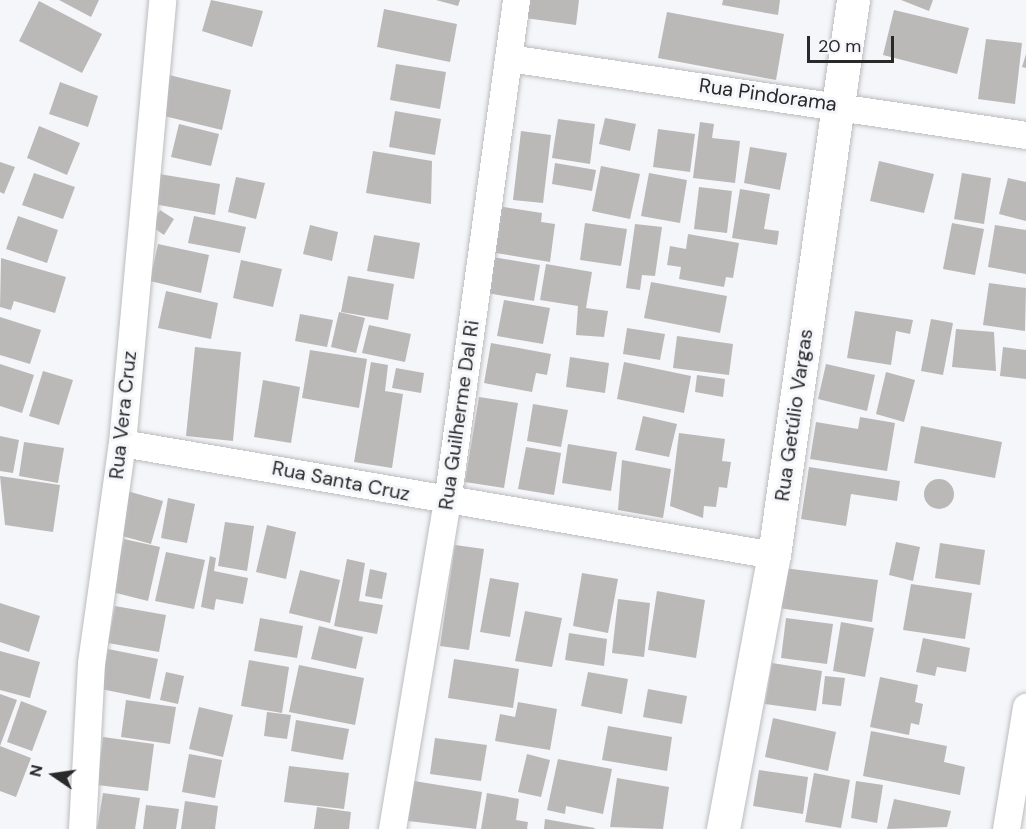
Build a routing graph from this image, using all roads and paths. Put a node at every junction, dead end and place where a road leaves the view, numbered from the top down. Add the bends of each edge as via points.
1 (162, 0) edge
2 (516, 0) edge
3 (853, 0) edge
4 (510, 58) junction
5 (840, 105) junction
6 (1026, 135) edge
7 (122, 443) junction
8 (447, 502) junction
9 (774, 555) junction
10 (1026, 707) edge
11 (82, 829) edge
12 (392, 829) edge
13 (723, 829) edge
14 (1006, 829) edge

1 - 7 street, Rua Vera Cruz
2 - 4 street, Rua Guilherme Dal Ri
3 - 5 street, Rua Getúlio Vargas
4 - 5 street, Rua Pindorama
4 - 8 street, Rua Guilherme Dal Ri
5 - 6 street, Rua Pindorama
5 - 9 street, Rua Getúlio Vargas
7 - 8 street, Rua Santa Cruz
7 - 11 street, Rua Vera Cruz via 91,663
8 - 9 street, Rua Santa Cruz
8 - 12 street, Rua Guilherme Dal Ri
9 - 13 street, Rua Getúlio Vargas
10 - 14 street

